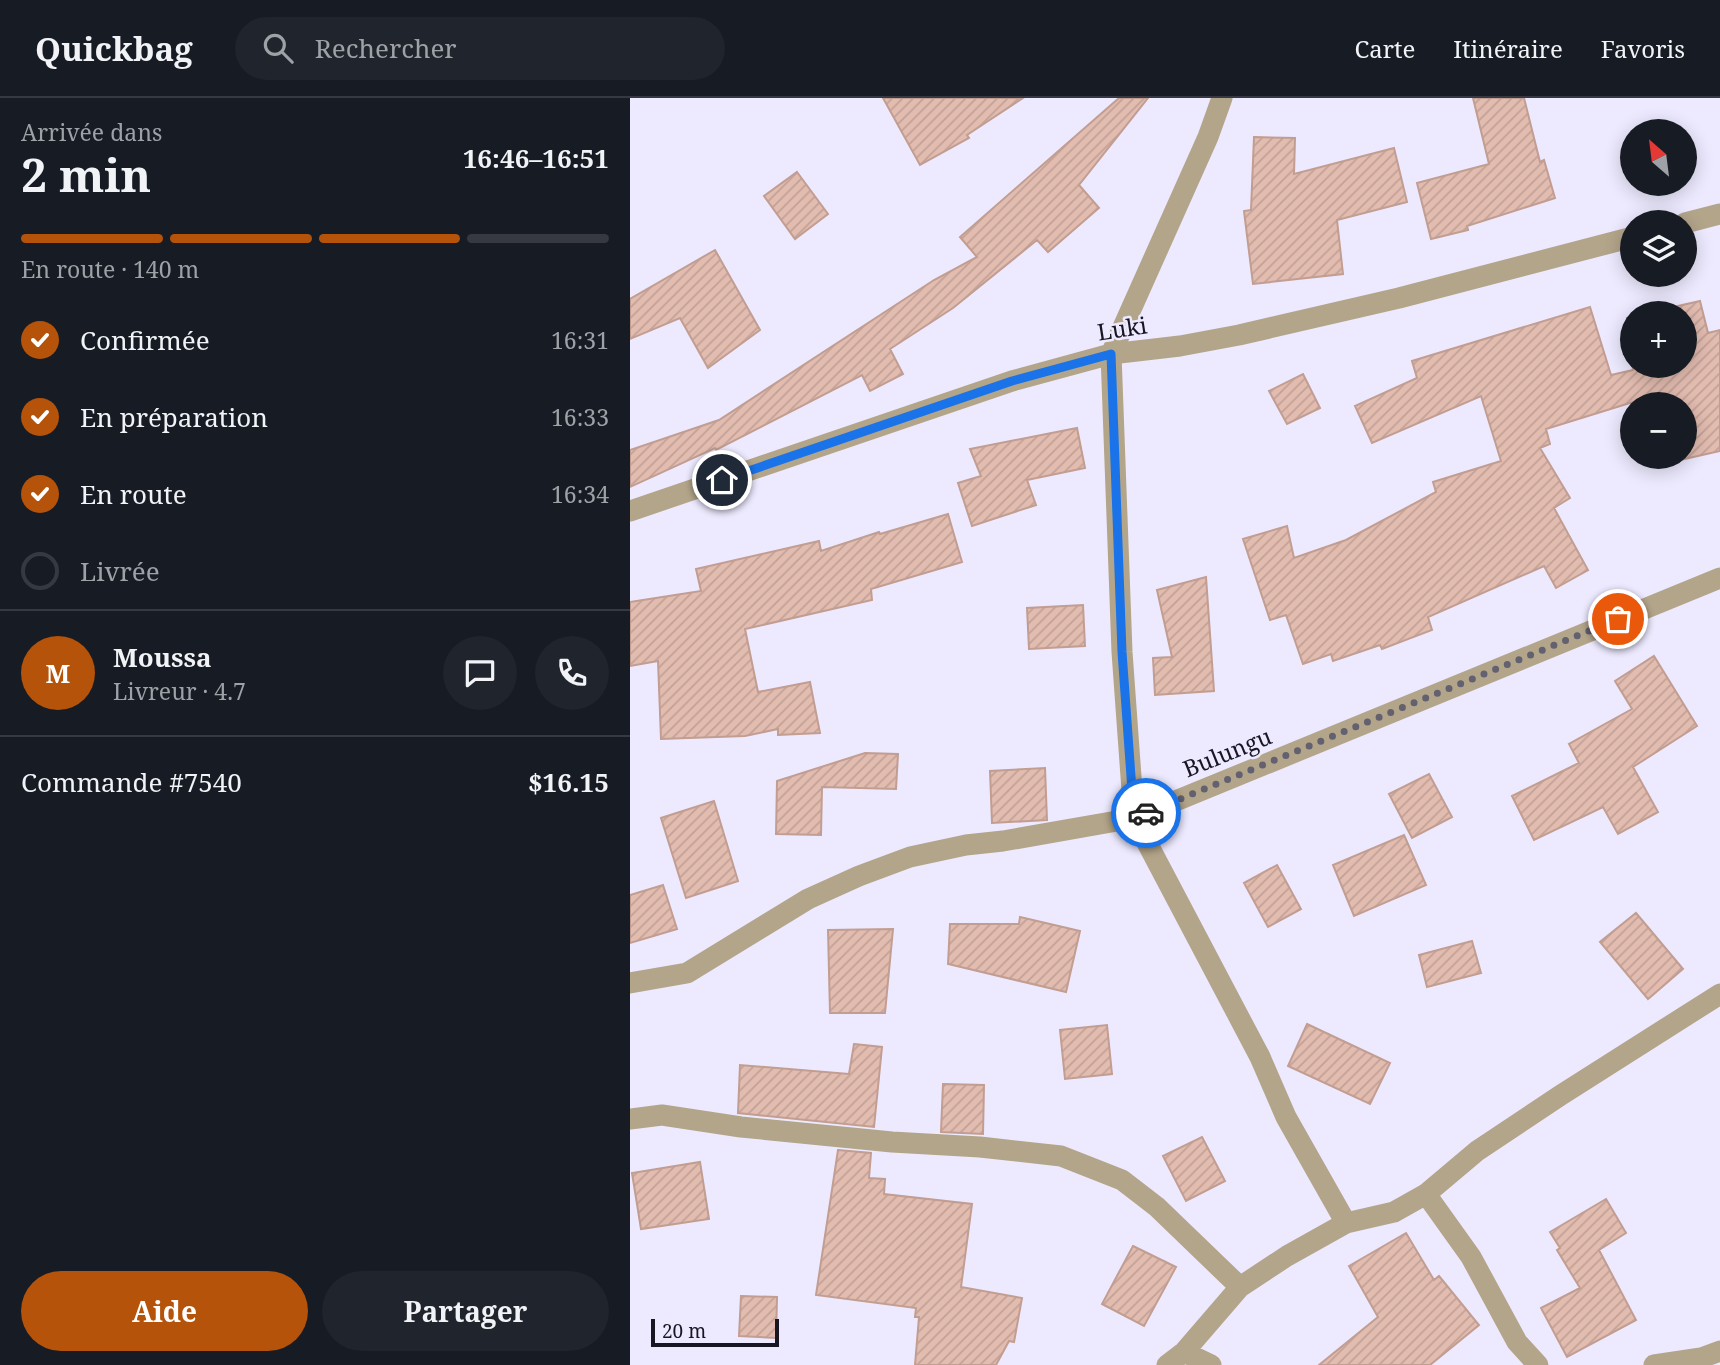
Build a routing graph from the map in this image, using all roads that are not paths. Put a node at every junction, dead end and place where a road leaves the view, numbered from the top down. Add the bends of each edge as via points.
1 (1222, 98) edge
2 (1720, 214) edge
3 (1697, 220) edge
4 (1620, 240) edge
5 (1111, 354) junction
6 (630, 511) edge
7 (1720, 578) edge
8 (1134, 818) junction
9 (630, 983) edge
10 (1720, 994) edge
11 (630, 1119) edge
12 (1426, 1194) junction
13 (1346, 1223) junction
14 (1240, 1287) junction
15 (1184, 1352) junction
16 (1708, 1358) edge
17 (1167, 1365) edge
18 (1211, 1365) edge
19 (1538, 1365) edge
20 (1654, 1365) edge

1 - 5 street
2 - 3 street
4 - 5 street, Luki via 1252,332
5 - 6 street, Luki via 1012,381
5 - 8 street via 1122,652
7 - 8 street, Bulungu
8 - 9 street, Bulungu via 910,857 808,900 687,973
8 - 13 street via 1260,1057 1286,1117
10 - 12 street via 1488,1144
11 - 14 street via 662,1115 741,1127 1061,1156 1122,1180 1157,1207
12 - 13 street via 1394,1212
12 - 19 street via 1471,1257 1517,1342
13 - 14 street
14 - 15 street
15 - 17 street
15 - 18 street
16 - 20 street

